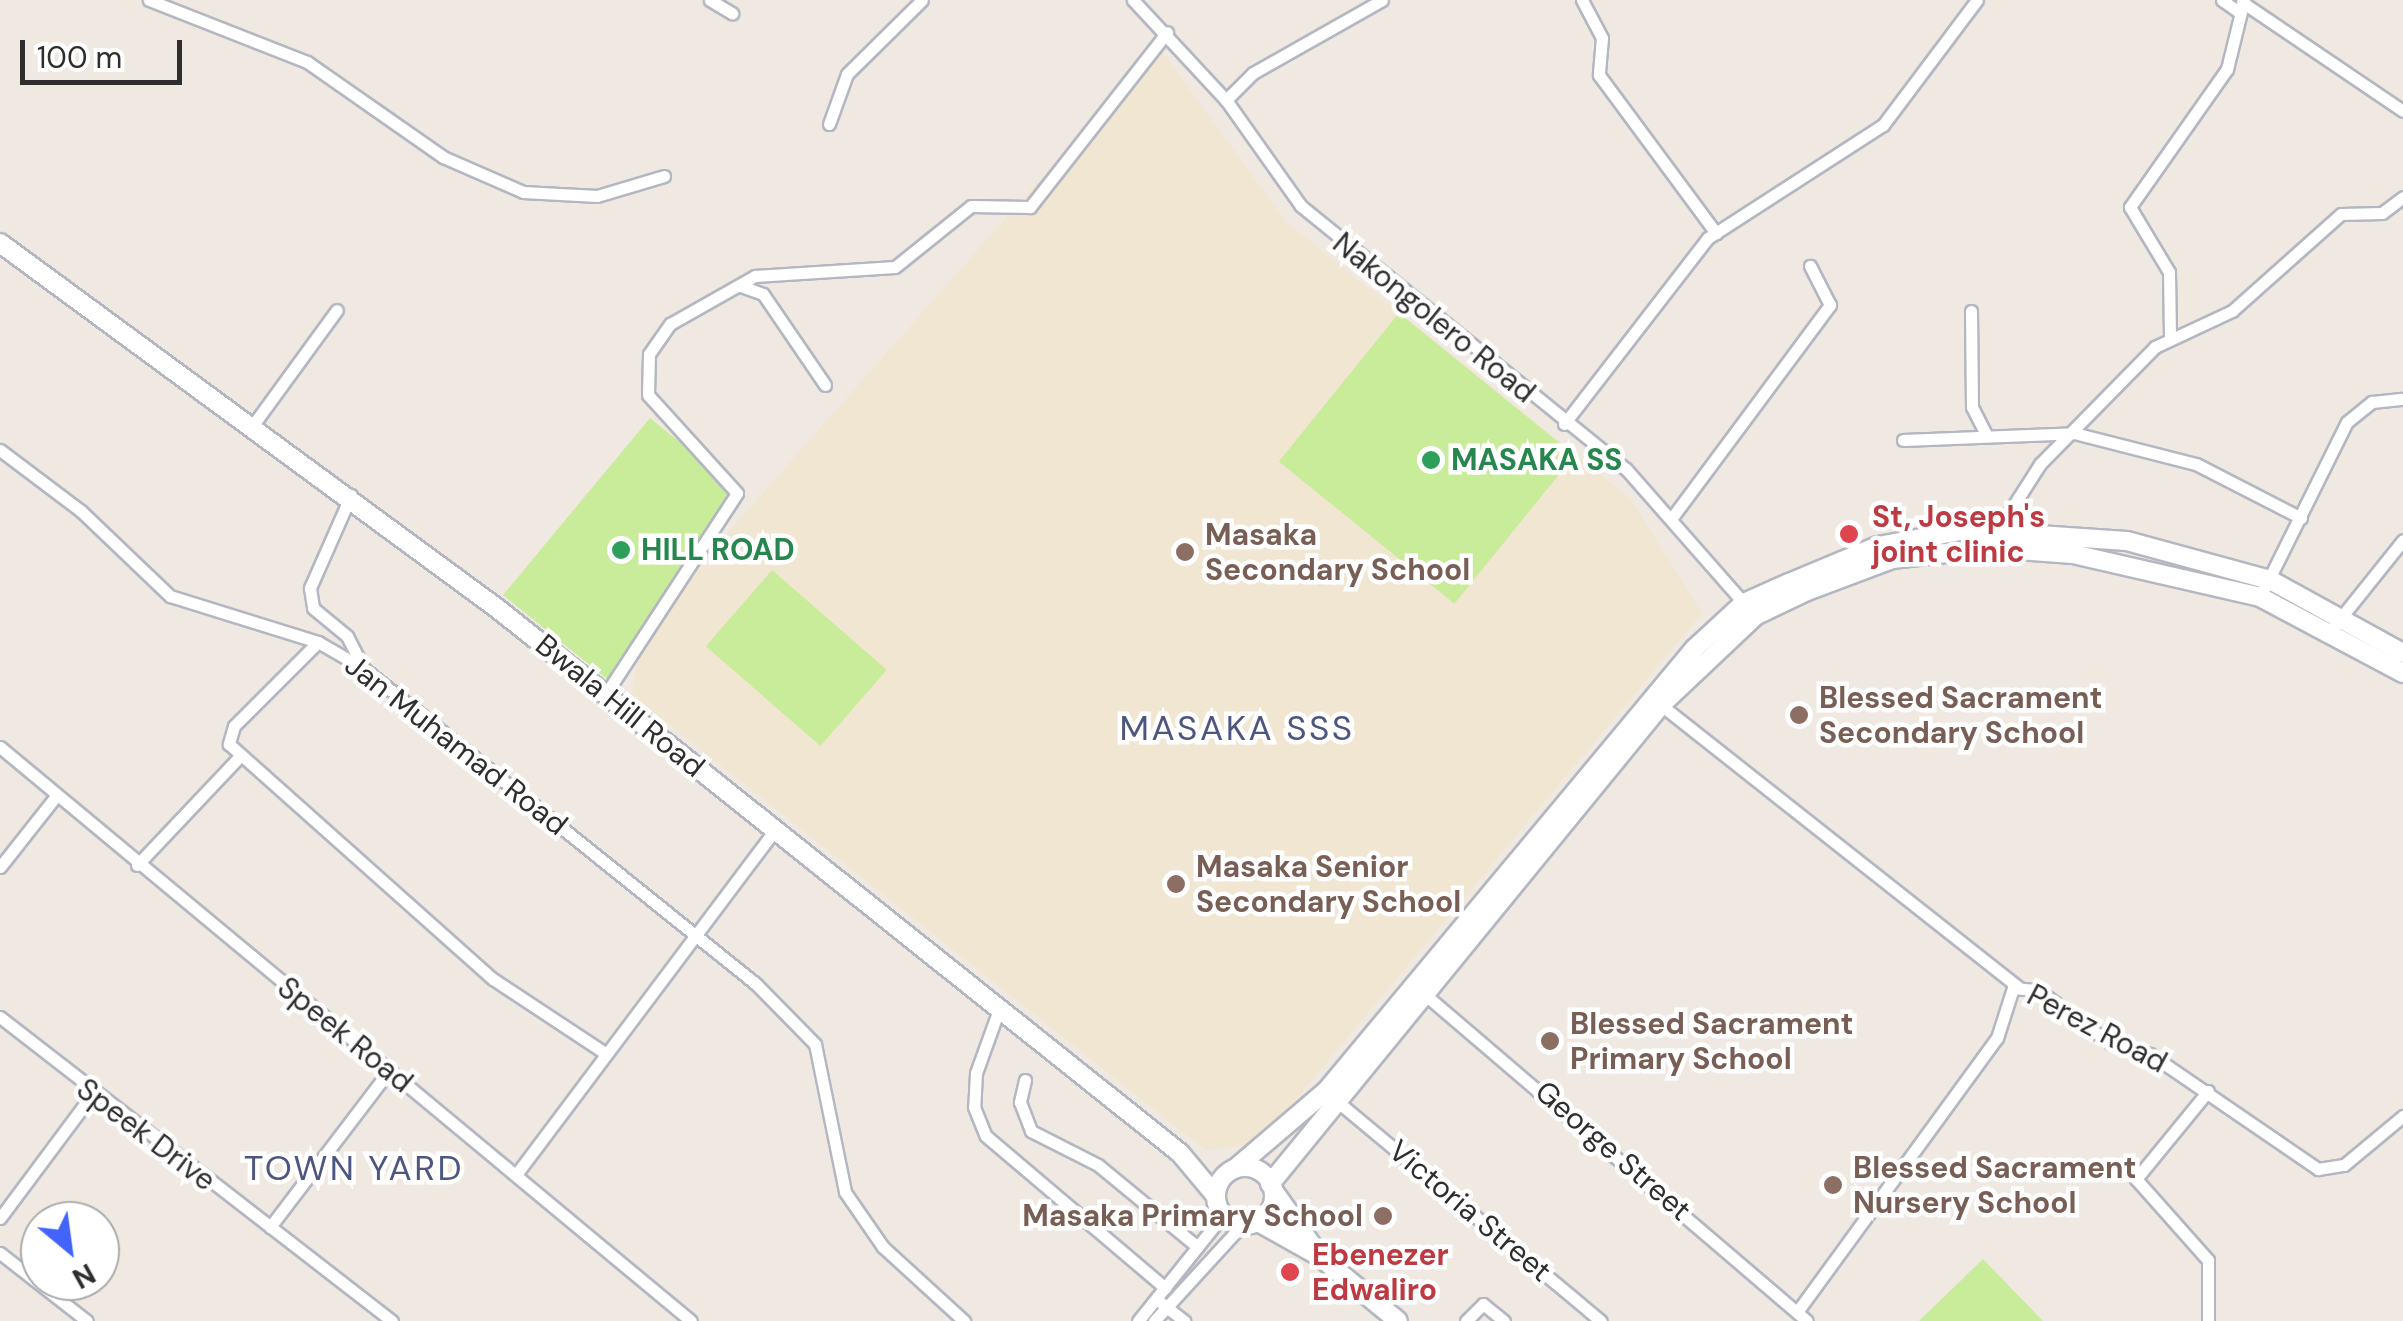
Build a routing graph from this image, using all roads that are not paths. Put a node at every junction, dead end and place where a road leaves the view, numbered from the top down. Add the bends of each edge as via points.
1 (148, 0) edge
2 (710, 0) edge
3 (922, 0) edge
4 (1133, 0) edge
5 (1382, 0) edge
6 (1582, 0) edge
7 (1977, 0) edge
8 (2222, 0) edge
9 (2241, 4) edge
10 (732, 13) dead end
11 (1167, 32) junction
12 (1226, 100) junction
13 (2403, 111) edge
14 (829, 124) dead end
15 (664, 176) dead end
16 (2403, 197) edge
17 (1716, 233) junction
18 (0, 243) edge
19 (1810, 266) dead end
20 (736, 286) junction
21 (337, 310) dead end
22 (1971, 311) dead end
23 (2170, 336) junction
24 (825, 385) dead end
25 (2403, 399) edge
26 (1564, 424) junction
27 (254, 425) junction
28 (1985, 433) junction
29 (2074, 433) junction
30 (1903, 440) dead end
31 (0, 450) edge
32 (351, 495) junction
33 (2300, 518) junction
34 (1671, 519) junction
35 (1995, 528) junction
36 (2403, 540) edge
37 (1991, 548) junction
38 (2265, 589) junction
39 (1749, 610) junction
40 (2337, 623) junction
41 (318, 642) junction
42 (2403, 653) edge
43 (364, 668) junction
44 (2403, 673) edge
45 (606, 695) junction
46 (1661, 705) junction
47 (0, 747) edge
48 (240, 756) junction
49 (56, 796) junction
50 (774, 831) junction
51 (137, 865) junction
52 (0, 866) edge
53 (701, 940) junction
54 (2018, 987) junction
55 (1421, 991) junction
56 (998, 1012) junction
57 (0, 1017) edge
58 (605, 1053) junction
59 (389, 1071) junction
60 (1025, 1080) dead end
61 (2208, 1091) junction
62 (91, 1096) junction
63 (1338, 1102) junction
64 (2403, 1116) edge
65 (1180, 1153) junction
66 (1233, 1169) junction
67 (518, 1172) junction
68 (1272, 1188) junction
69 (1216, 1196) junction
70 (1223, 1215) junction
71 (0, 1218) edge
72 (1250, 1223) junction
73 (270, 1227) junction
74 (1198, 1247) junction
75 (0, 1254) edge
76 (1319, 1256) junction
77 (1165, 1288) junction
78 (1161, 1302) junction
79 (1802, 1316) edge
80 (87, 1321) edge
81 (392, 1321) edge
82 (691, 1321) edge
83 (964, 1321) edge
84 (1138, 1321) edge
85 (1154, 1321) edge
86 (1184, 1321) edge
87 (1398, 1321) edge
88 (1466, 1321) edge
89 (1504, 1321) edge
90 (1602, 1321) edge
91 (2208, 1321) edge

1 - 15 street via 306,62 443,158 522,192 597,196
2 - 10 street
3 - 14 street via 847,74
4 - 11 street, Nakongolero Road
5 - 12 street via 1267,64
6 - 17 street via 1602,38 1599,75
7 - 17 street via 1884,126
8 - 9 street
9 - 13 street
9 - 23 street via 2227,69 2130,208 2168,272
11 - 12 street, Nakongolero Road
11 - 20 street via 1030,207 972,206 891,268
12 - 26 street, Nakongolero Road via 1330,234
16 - 23 street via 2382,213 2341,214 2232,311
17 - 26 street
18 - 27 street, Bwala Hill Road
19 - 34 street via 1830,305
20 - 24 street via 762,294
20 - 45 street via 670,324 646,373 652,403 735,483 736,499 662,597
21 - 27 street
22 - 28 street via 1972,407
23 - 29 street
25 - 33 street via 2372,402 2347,422
26 - 34 street, Nakongolero Road via 1626,469
27 - 32 street, Bwala Hill Road
28 - 29 street
28 - 30 street
29 - 33 street via 2211,469
29 - 35 street
31 - 41 street, Jan Muhamad Road via 81,511 170,596
32 - 43 street via 310,588 313,608 346,636
32 - 45 street, Bwala Hill Road
33 - 38 street
34 - 39 street, Nakongolero Road
35 - 37 street
35 - 38 street via 2128,540
35 - 39 street via 1878,546
36 - 40 street
37 - 38 street
37 - 39 street via 1892,558
38 - 40 street
39 - 46 street
39 - 55 street via 1608,746
40 - 42 street
40 - 44 street
41 - 43 street, Jan Muhamad Road
41 - 48 street via 232,729 228,741
43 - 53 street, Jan Muhamad Road
45 - 50 street, Bwala Hill Road
46 - 54 street
46 - 55 street
47 - 49 street, Speek Road
48 - 51 street
48 - 58 street via 493,979
49 - 51 street, Speek Road
49 - 52 street
50 - 53 street
50 - 56 street, Bwala Hill Road
51 - 59 street, Speek Road
53 - 58 street
53 - 83 street, Jan Muhamad Road via 808,1031 844,1192 882,1247
54 - 61 street, Perez Road
54 - 79 street, Perez Road via 1998,1038
55 - 63 street
55 - 66 street via 1326,1090
55 - 79 street, George Street
56 - 65 street, Bwala Hill Road
56 - 77 street via 976,1072 974,1107 986,1136
57 - 62 street, Speek Drive
58 - 67 street
59 - 67 street, Speek Road
59 - 73 street
60 - 74 street via 1020,1102 1032,1131 1098,1166
61 - 64 street, Perez Road via 2318,1169 2344,1165
61 - 91 street via 2136,1180 2208,1260
62 - 71 street
62 - 73 street, Speek Drive
63 - 68 street
63 - 90 street, Victoria Street
65 - 66 street
65 - 69 street, Bwala Hill Road
66 - 68 street via 1258,1169
66 - 69 street
67 - 82 street, Speek Road
68 - 72 street
68 - 76 street
69 - 70 street
70 - 72 street
70 - 74 street
72 - 76 street
72 - 78 street
73 - 81 street, Speek Drive
74 - 77 street
75 - 80 street
76 - 87 street
77 - 78 street
78 - 84 street
78 - 85 street
78 - 86 street
88 - 89 street via 1483,1304

